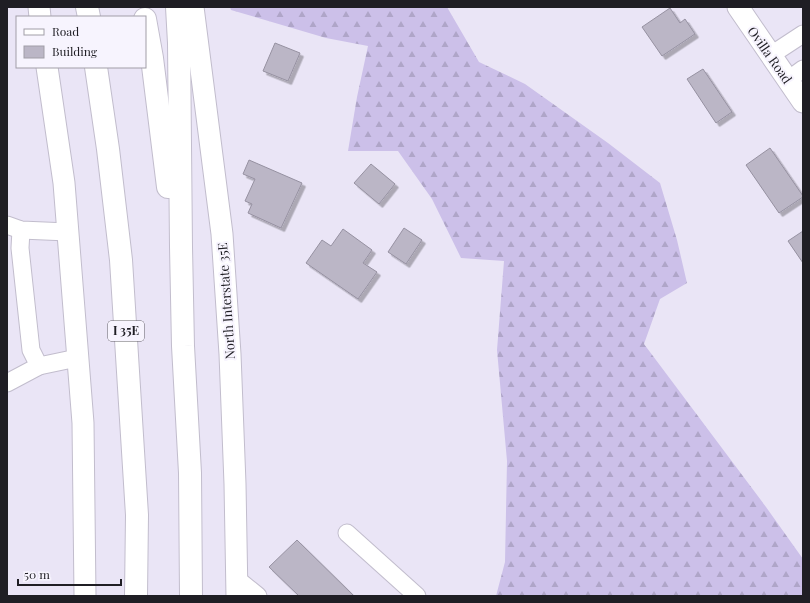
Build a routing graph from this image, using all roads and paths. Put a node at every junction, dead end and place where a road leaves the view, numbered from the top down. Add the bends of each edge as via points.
1 (177, 7) edge
2 (193, 7) edge
3 (738, 7) edge
4 (146, 24) edge
5 (803, 34) edge
6 (771, 55) junction
7 (47, 68) edge
8 (96, 68) edge
9 (795, 74) edge
10 (803, 102) edge
11 (14, 228) edge
12 (68, 232) junction
13 (183, 346) junction
14 (78, 358) junction
15 (39, 366) junction
16 (7, 383) edge
17 (347, 533) dead end
18 (237, 587) edge
19 (85, 596) edge
20 (136, 596) edge
21 (191, 596) edge
22 (258, 596) edge
23 (417, 596) edge

1 - 13 highway
2 - 18 main road, North Interstate 35E via 222,234 230,354
3 - 6 main road, Ovilla Road
4 - 13 highway via 164,149
5 - 6 street
6 - 9 main road, Ovilla Road
7 - 12 main road via 64,183
8 - 20 highway, I 35E via 121,260 137,515
9 - 10 main road, Ovilla Road
11 - 12 street
11 - 15 street via 20,248 31,350
12 - 14 main road
13 - 21 highway via 190,472
14 - 15 street
14 - 19 main road via 83,423
15 - 16 street
17 - 23 street
18 - 22 street

